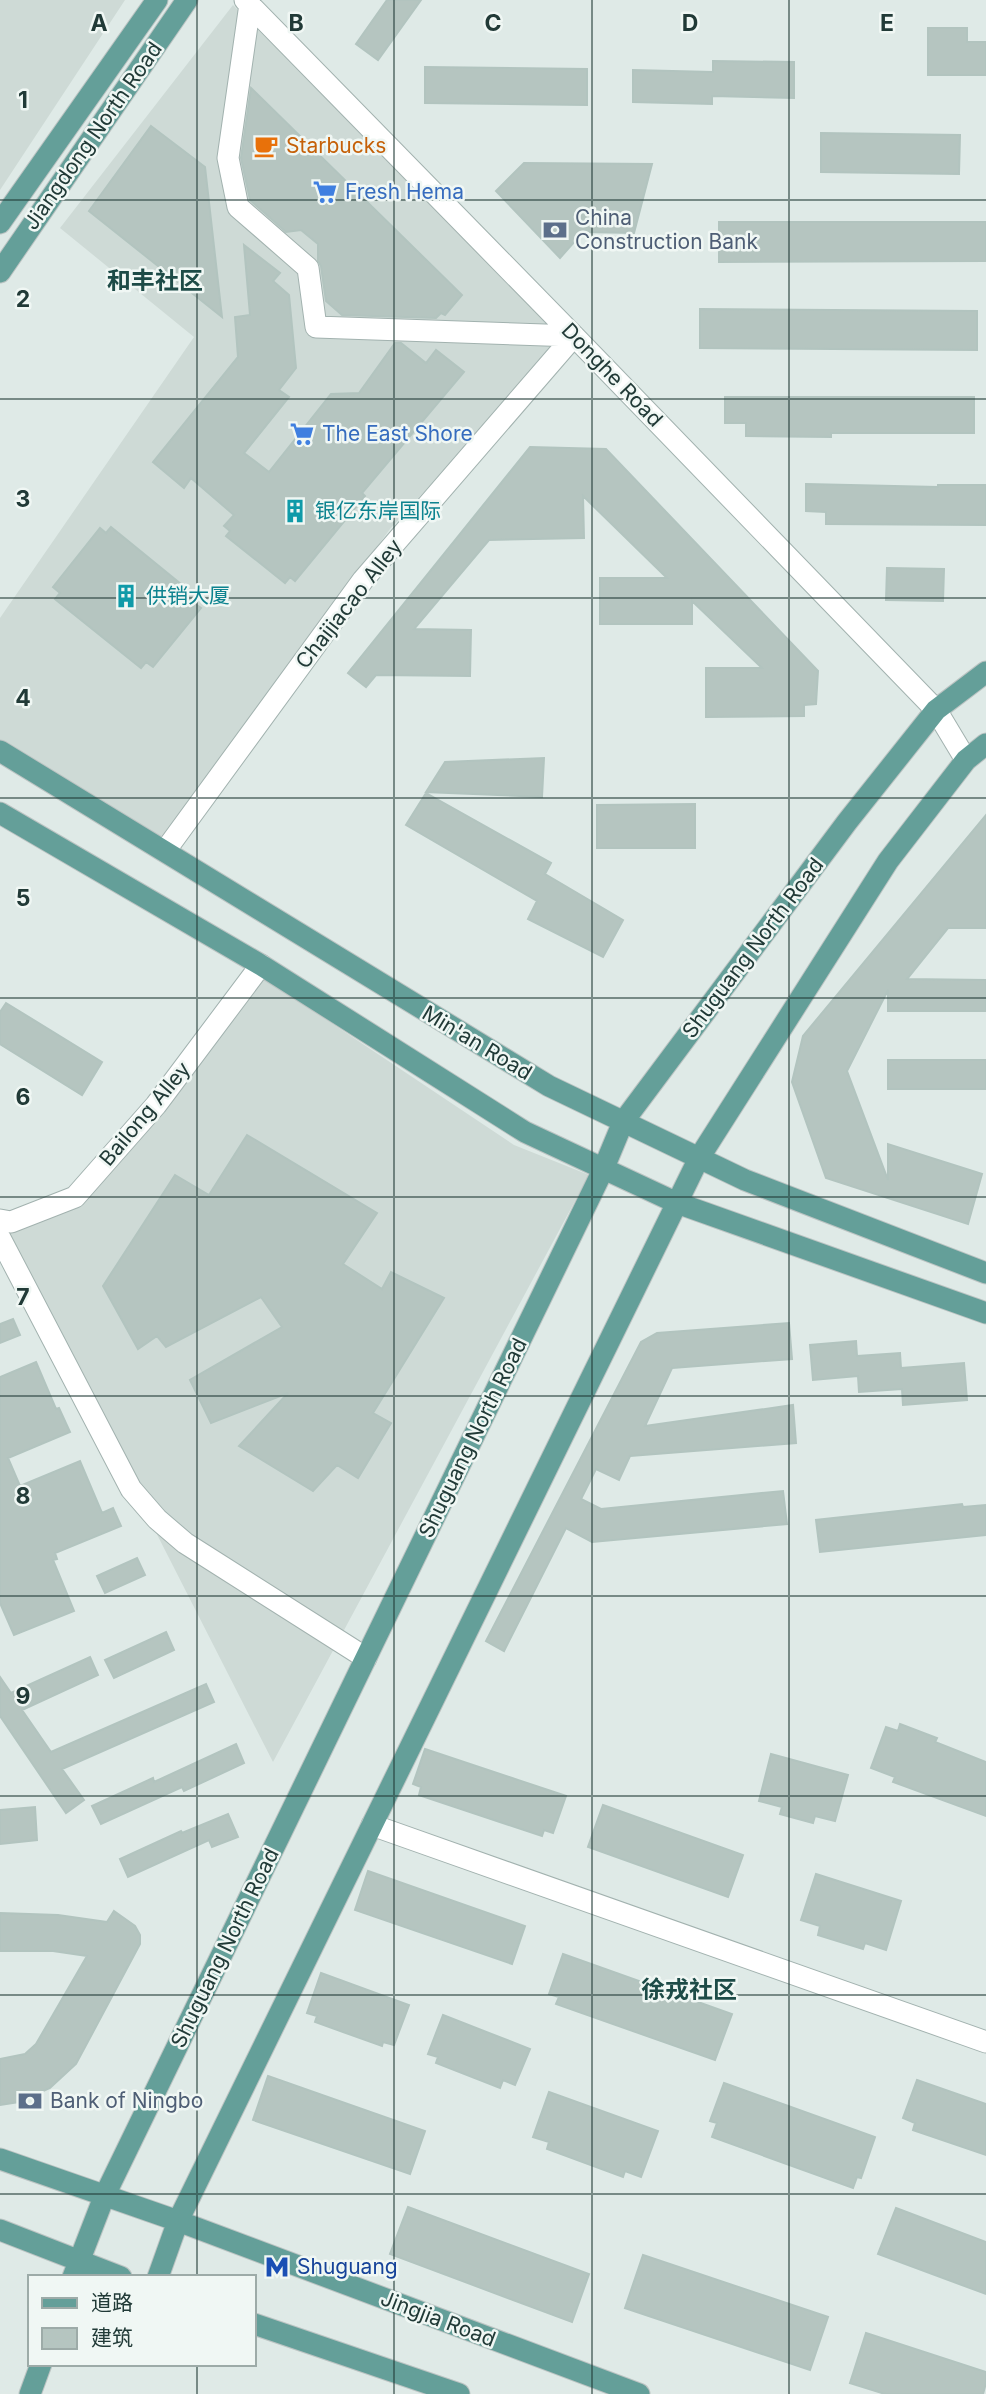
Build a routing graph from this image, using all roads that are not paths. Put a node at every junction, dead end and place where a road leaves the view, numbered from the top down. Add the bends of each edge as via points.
1 (157, 0) edge
2 (187, 0) edge
3 (247, 2) edge
4 (0, 223) edge
5 (0, 272) edge
6 (574, 336) junction
7 (986, 672) edge
8 (936, 710) junction
9 (986, 744) edge
10 (0, 751) edge
11 (966, 760) junction
12 (0, 813) edge
13 (165, 851) junction
14 (261, 965) junction
15 (623, 1122) junction
16 (699, 1158) junction
17 (603, 1170) junction
18 (677, 1203) junction
19 (0, 1220) edge
20 (0, 1238) edge
21 (986, 1273) edge
22 (986, 1313) edge
23 (366, 1658) junction
24 (372, 1825) junction
25 (986, 2042) edge
26 (0, 2159) edge
27 (104, 2197) junction
28 (178, 2221) junction
29 (0, 2230) edge
30 (76, 2269) edge
31 (110, 2275) edge
32 (159, 2275) edge
33 (256, 2325) edge
34 (40, 2366) edge
35 (30, 2394) edge
36 (459, 2394) edge
37 (639, 2394) edge

1 - 4 main road, Jiangdong North Road
2 - 5 main road, Jiangdong North Road
3 - 6 street, Donghe Road
3 - 6 street via 228,158 239,207 308,268 316,327
6 - 8 street, Donghe Road
6 - 13 street, Chaijiacao Alley via 363,580
7 - 8 main road, Shuguang North Road
8 - 11 street, Donghe Road
8 - 15 main road, Shuguang North Road via 846,822
9 - 11 main road
10 - 13 main road, Min'an Road
11 - 16 main road via 888,861
12 - 14 main road
13 - 15 main road, Min'an Road via 549,1086
14 - 17 main road via 525,1132
14 - 19 street, Bailong Alley via 156,1105 75,1197 11,1223
15 - 16 main road, Min'an Road
15 - 17 main road, Shuguang North Road
16 - 18 main road
16 - 21 main road, Min'an Road via 745,1181
17 - 18 main road
17 - 23 main road, Shuguang North Road
18 - 22 main road
18 - 24 main road
20 - 23 street via 131,1489 157,1519 185,1543
23 - 27 main road, Shuguang North Road
24 - 25 street
24 - 28 main road
26 - 27 main road, Jingjia Road
27 - 28 main road, Jingjia Road
27 - 30 main road, Shuguang North Road
28 - 32 main road
28 - 37 main road, Jingjia Road
29 - 30 main road
30 - 31 main road
33 - 36 main road
34 - 35 main road

